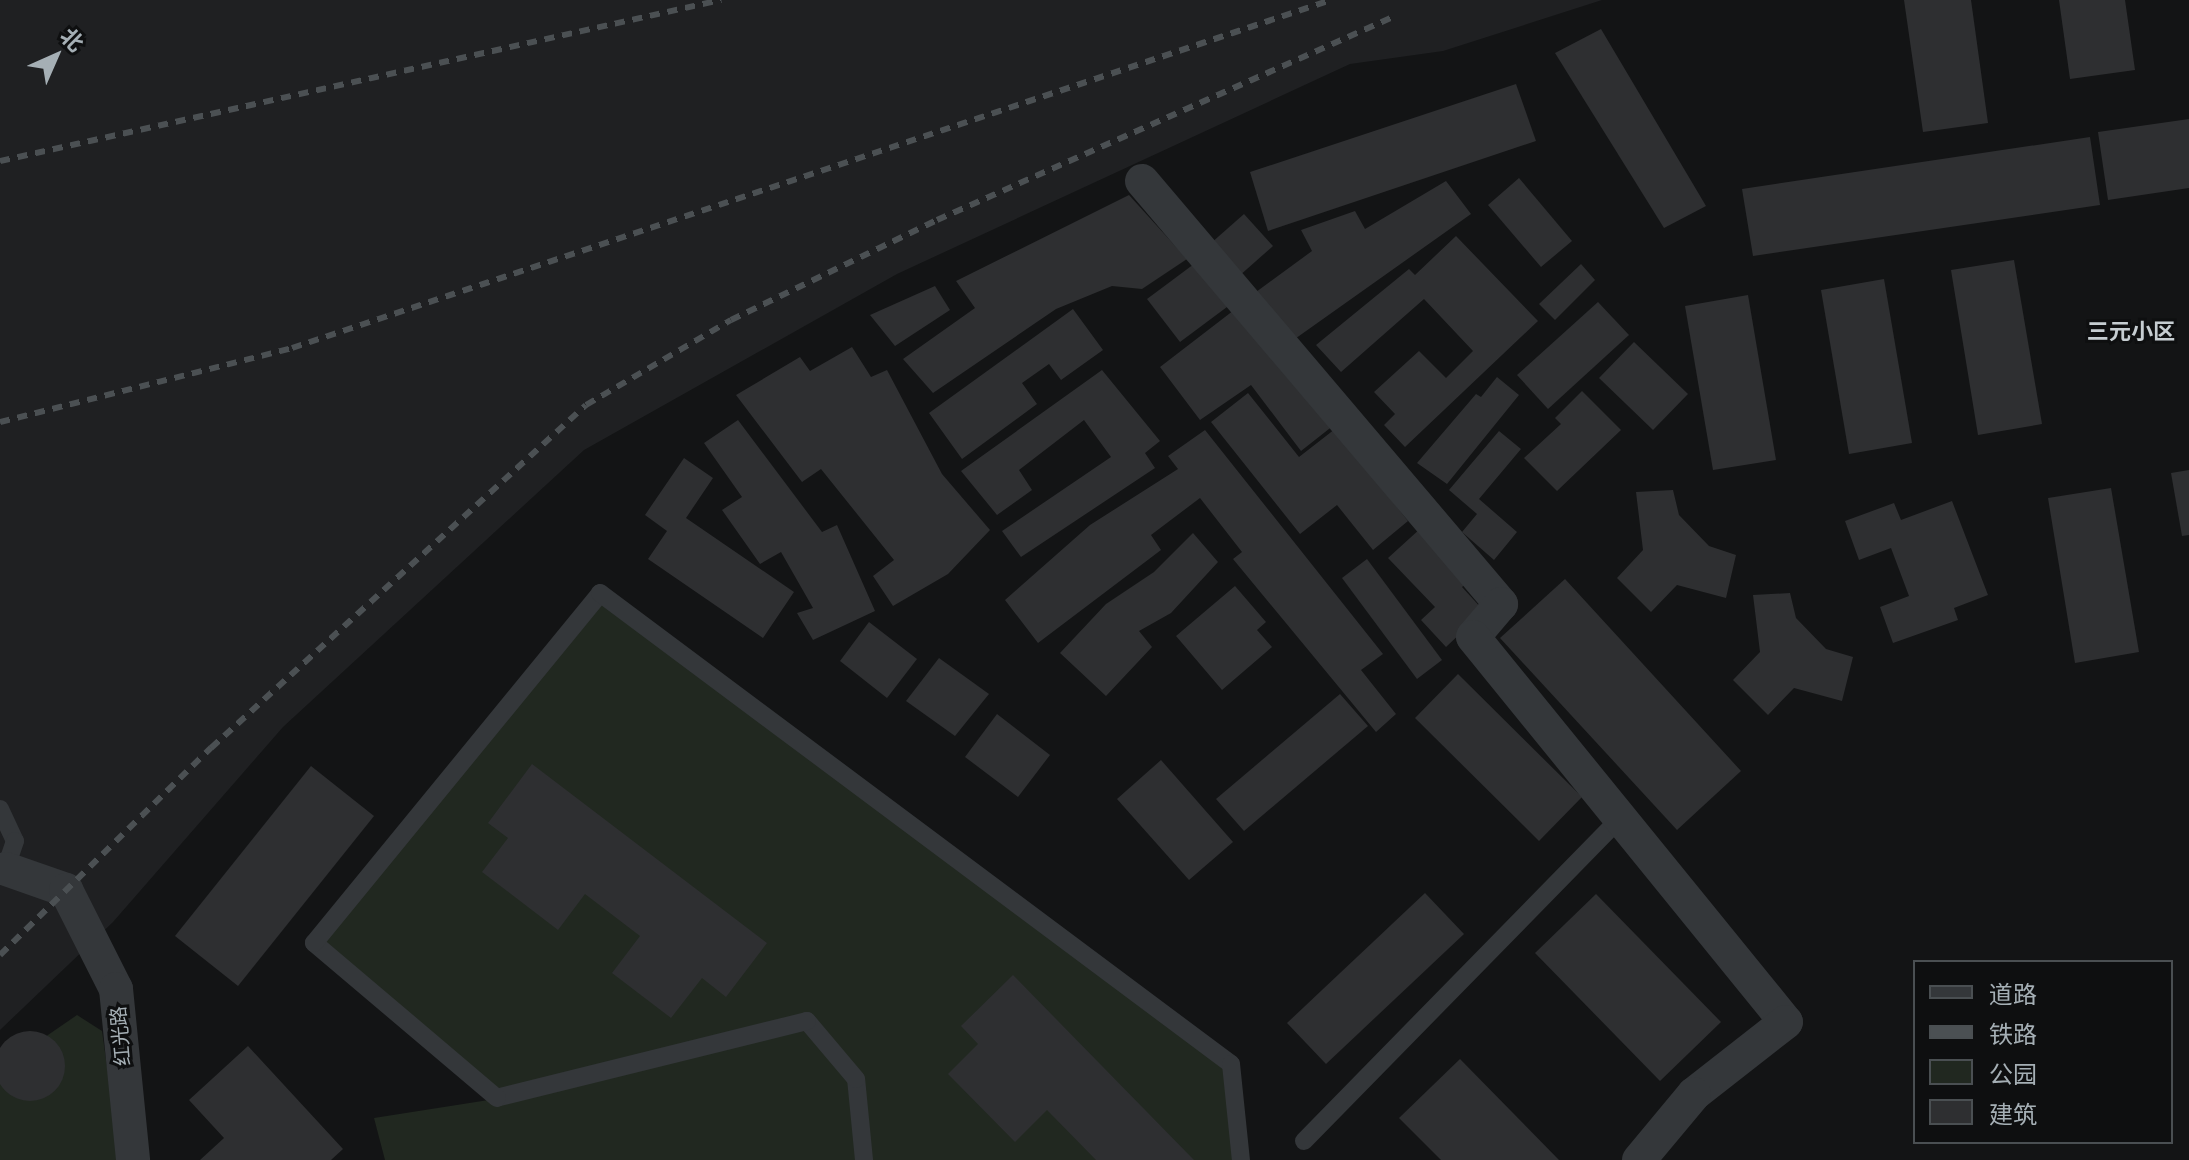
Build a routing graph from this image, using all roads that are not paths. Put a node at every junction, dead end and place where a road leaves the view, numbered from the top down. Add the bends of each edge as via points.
1 (1142, 181) dead end
2 (0, 809) edge
3 (1620, 818) junction
4 (3, 874) edge
5 (1304, 1141) dead end
6 (133, 1160) edge
7 (864, 1160) edge
8 (1241, 1160) edge
9 (1639, 1160) edge

1 - 3 street via 1501,604 1473,637
2 - 4 lane via 15,841
3 - 5 lane
3 - 9 street via 1786,1022 1694,1094
4 - 6 street, 红光路 via 66,890 116,989
7 - 8 lane via 856,1079 807,1021 497,1098 314,943 600,593 1231,1064

